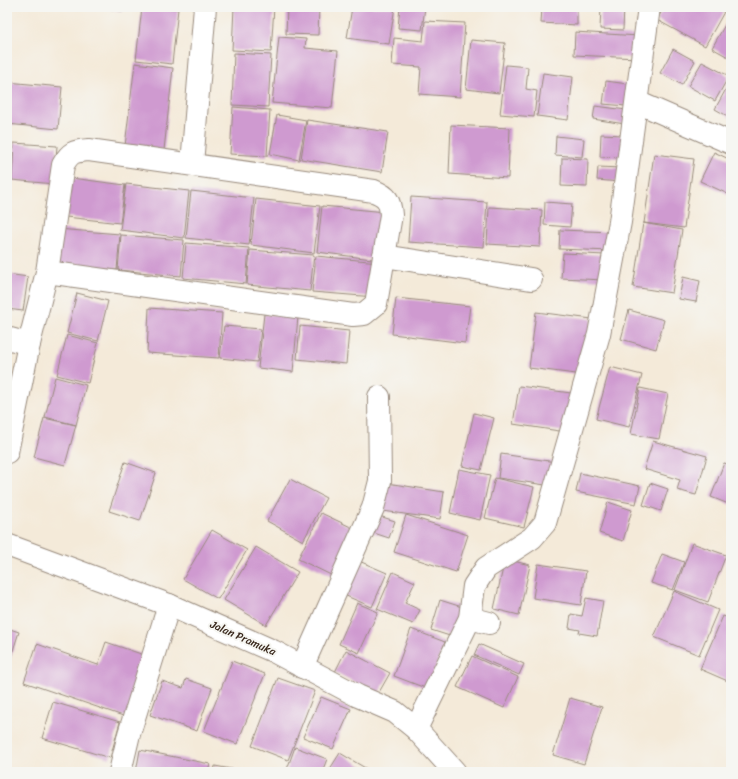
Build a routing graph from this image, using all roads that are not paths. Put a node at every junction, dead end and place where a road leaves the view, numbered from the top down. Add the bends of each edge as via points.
1 (205, 7) edge
2 (648, 7) edge
3 (637, 102) junction
4 (731, 143) edge
5 (192, 164) junction
6 (384, 256) junction
7 (47, 272) junction
8 (531, 279) dead end
9 (7, 338) edge
10 (28, 344) junction
11 (379, 397) dead end
12 (7, 452) edge
13 (7, 545) edge
14 (169, 605) junction
15 (302, 667) junction
16 (416, 729) junction
17 (120, 772) edge
18 (456, 772) edge

1 - 5 street
2 - 3 street
3 - 4 street
3 - 16 street via 620,222 599,334 545,523 532,538 486,568 474,586 479,620
5 - 6 street via 374,191 385,196 390,204 391,215
5 - 7 street via 89,150 69,155 63,165
6 - 7 street via 376,304 364,314 353,315
6 - 8 street
7 - 10 street
9 - 10 street
10 - 12 street
11 - 15 street via 380,481 365,526
13 - 14 street, Jalan Pramuka
14 - 15 street, Jalan Pramuka via 273,651
14 - 17 street via 129,734
15 - 16 street, Jalan Pramuka via 395,712
16 - 18 street, Jalan Pramuka

